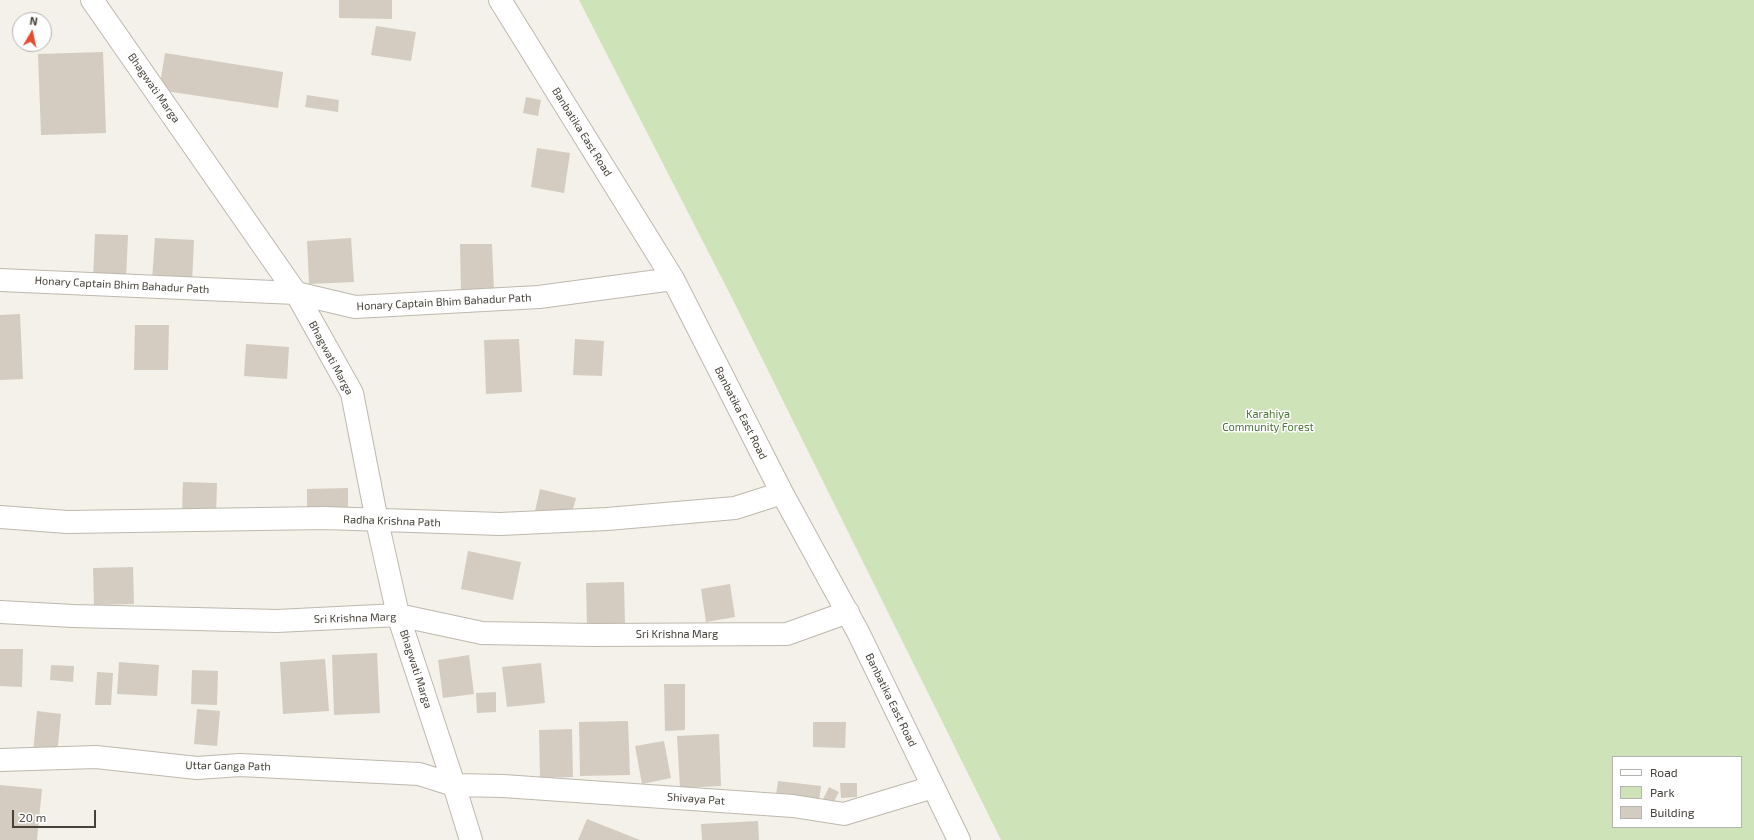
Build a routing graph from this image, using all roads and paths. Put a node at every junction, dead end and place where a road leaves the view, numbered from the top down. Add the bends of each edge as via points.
1 (92, 0) edge
2 (500, 0) edge
3 (673, 279) junction
4 (0, 280) edge
5 (296, 293) junction
6 (782, 493) junction
7 (0, 517) edge
8 (377, 521) junction
9 (0, 612) edge
10 (848, 612) junction
11 (398, 615) junction
12 (0, 760) edge
13 (454, 785) junction
14 (933, 787) junction
15 (471, 840) edge
16 (958, 840) edge

1 - 5 street, Bhagwati Marga
2 - 3 street, Banbatika East Road
3 - 5 street, Honary Captain Bhim Bahadur Path via 539,297 355,307
3 - 6 street, Banbatika East Road
4 - 5 street, Honary Captain Bhim Bahadur Path
5 - 8 street, Bhagwati Marga via 352,393
6 - 8 street, Radha Krishna Path via 735,508 607,519 500,524
6 - 10 street, Banbatika East Road
7 - 8 street, Radha Krishna Path via 67,522 318,518
8 - 11 street, Bhagwati Marga
9 - 11 street, Sri Krishna Marg via 277,621
10 - 11 street, Sri Krishna Marg via 787,634 482,633
10 - 14 street, Banbatika East Road
11 - 13 street, Bhagwati Marga
12 - 13 street, Uttar Ganga Path via 96,757 197,768 240,765 420,774
13 - 14 street, Shivaya Pat via 504,786 786,805 844,814
13 - 15 street, Bhagwati Marga
14 - 16 street, Banbatika East Road

